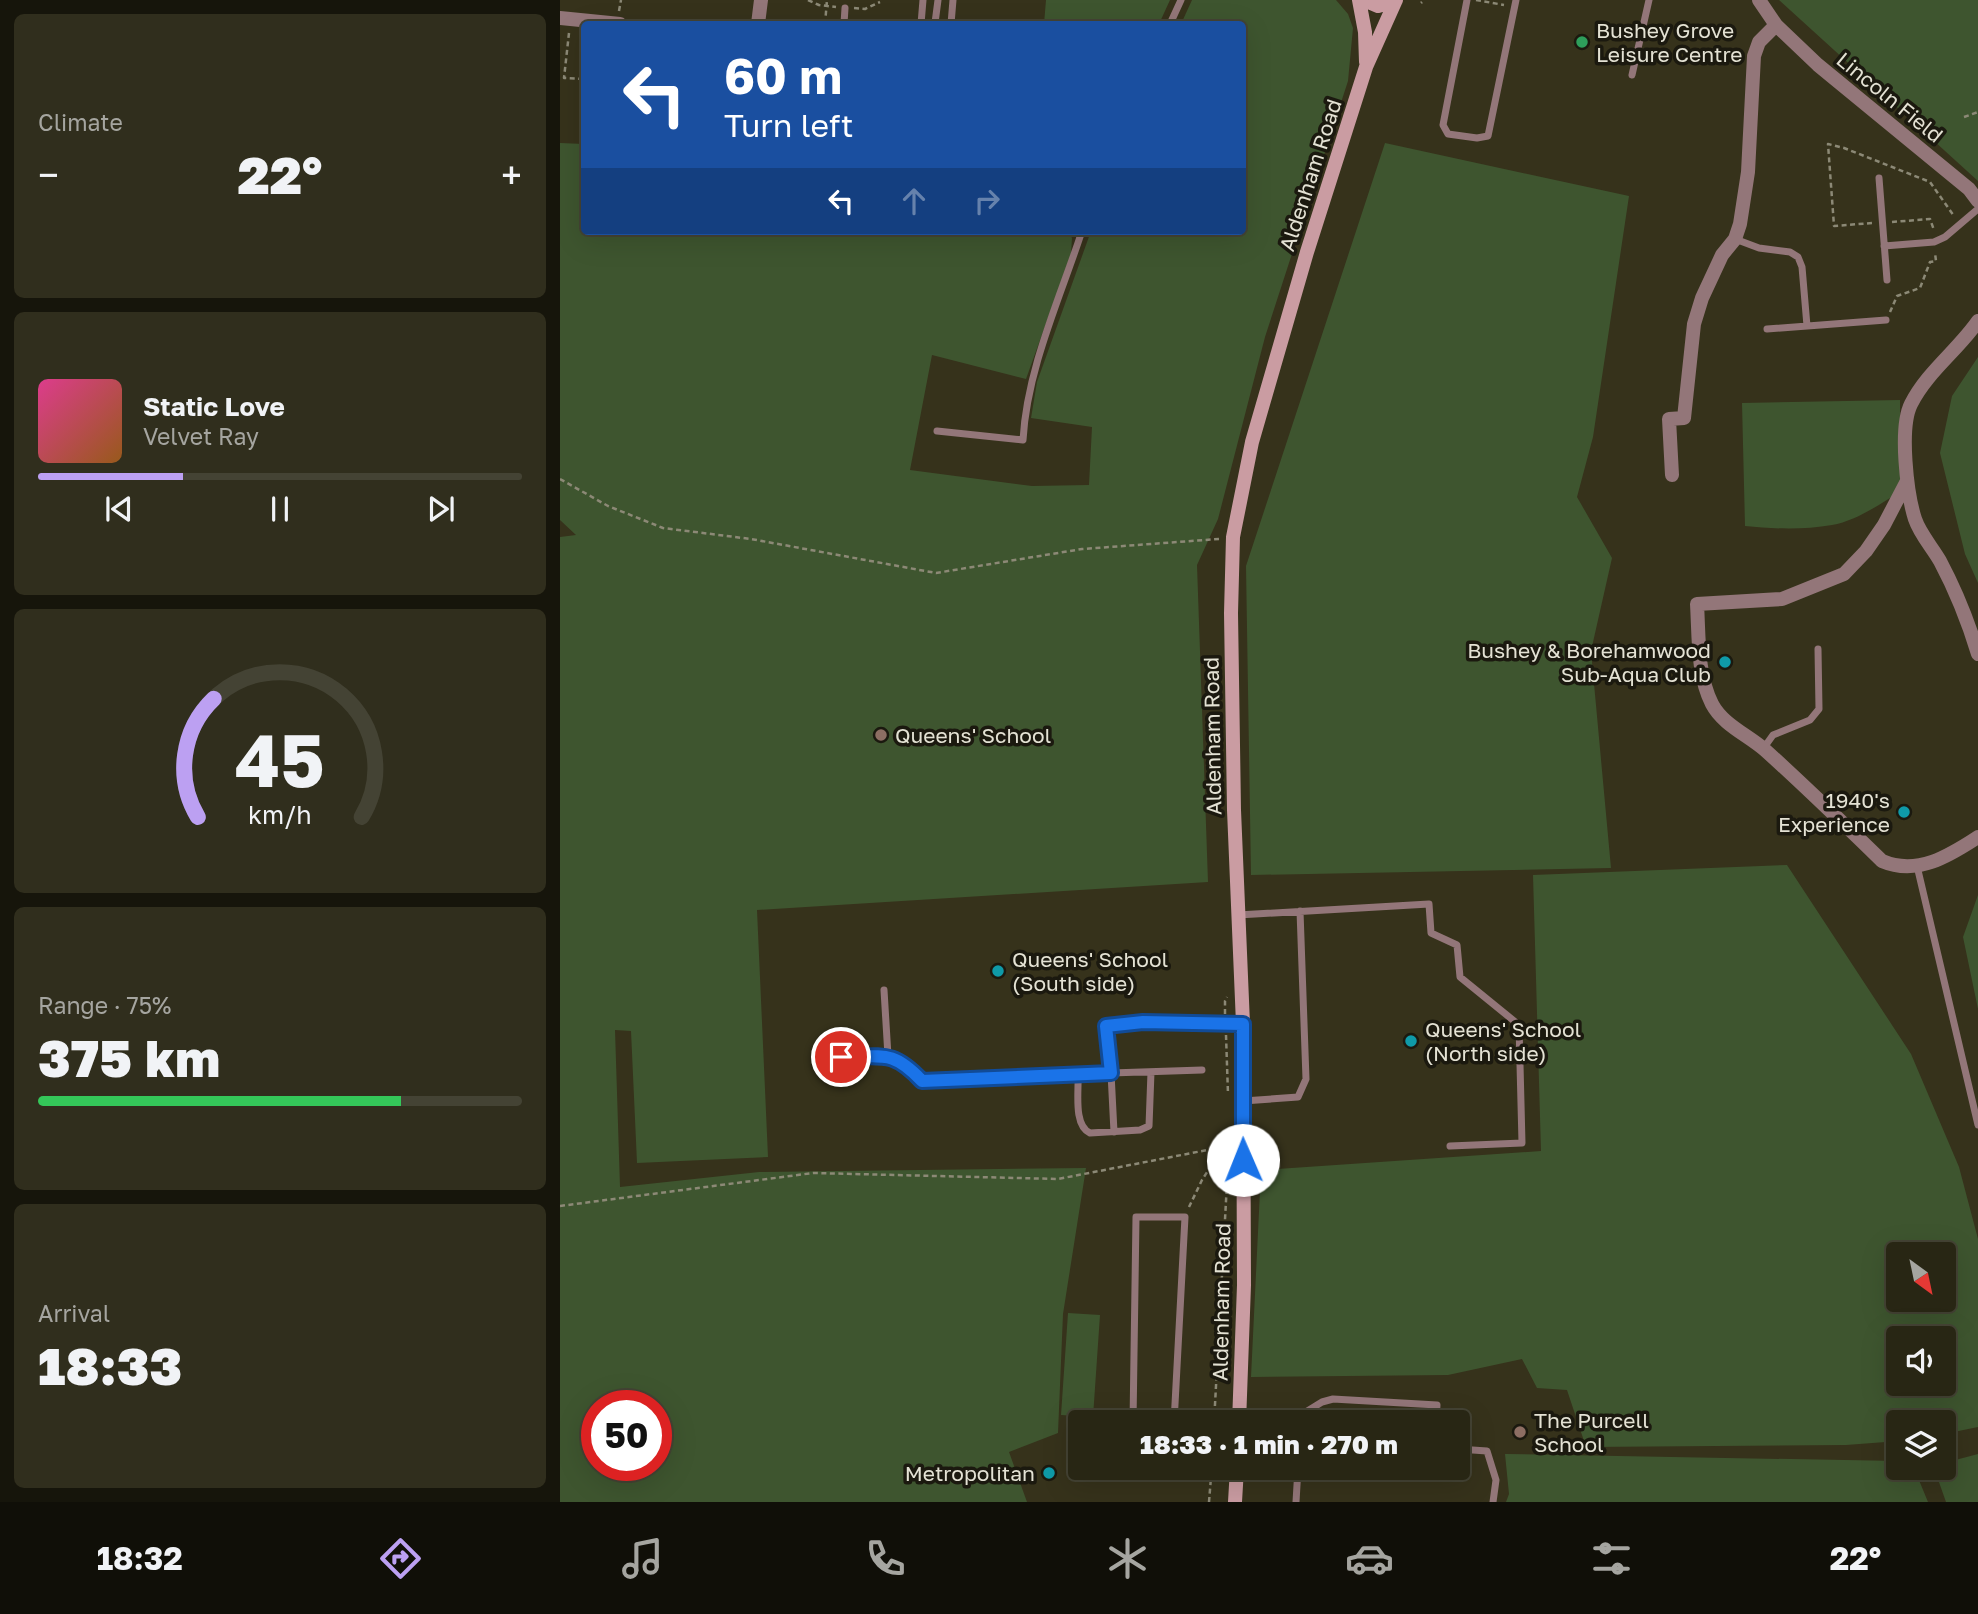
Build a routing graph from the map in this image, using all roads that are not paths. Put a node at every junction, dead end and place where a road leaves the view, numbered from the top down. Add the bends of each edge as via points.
1 (761, 0) edge
2 (923, 0) edge
3 (938, 0) edge
4 (953, 0) edge
5 (1181, 0) edge
6 (1362, 0) edge
7 (1396, 0) edge
8 (1467, 0) edge
9 (1516, 0) edge
10 (1649, 0) edge
11 (1759, 0) edge
12 (845, 8) dead end
13 (565, 19) edge
14 (587, 21) edge
15 (758, 21) edge
16 (844, 21) edge
17 (921, 21) edge
18 (936, 21) edge
19 (951, 21) edge
20 (1171, 21) edge
21 (1776, 25) junction
22 (1367, 67) junction
23 (1632, 75) dead end
24 (1879, 178) dead end
25 (1978, 201) edge
26 (1978, 209) edge
27 (1081, 235) edge
28 (1735, 239) junction
29 (1884, 246) junction
30 (1887, 280) dead end
31 (1886, 320) road end
32 (1978, 321) edge
33 (1808, 326) junction
34 (1767, 329) dead end
35 (937, 431) dead end
36 (1672, 475) dead end
37 (1907, 481) junction
38 (1818, 649) dead end
39 (1978, 654) edge
40 (1763, 748) junction
41 (1978, 837) edge
42 (1917, 866) junction
43 (1300, 911) junction
44 (1238, 915) junction
45 (884, 990) dead end
46 (1243, 1024) junction
47 (888, 1056) junction
48 (818, 1057) dead end
49 (1202, 1070) dead end
50 (1151, 1072) junction
51 (1111, 1073) junction
52 (1078, 1075) junction
53 (1242, 1101) junction
54 (1978, 1125) edge
55 (1114, 1132) junction
56 (1450, 1146) dead end
57 (1133, 1410) edge
58 (1175, 1410) edge
59 (1239, 1410) edge
60 (1309, 1410) edge
61 (1437, 1410) edge
62 (1470, 1450) edge
63 (1237, 1480) edge
64 (1297, 1480) edge
65 (1236, 1502) edge
66 (1296, 1502) edge
67 (1493, 1502) edge

1 - 15 street
2 - 17 lane
3 - 18 lane
4 - 19 lane
5 - 20 lane
6 - 7 main road via 1378,6
6 - 22 main road, Aldenham Road
7 - 22 main road, Aldenham Road
8 - 9 lane via 1443,125 1448,134 1477,138 1488,136
10 - 23 lane
11 - 21 street, Lincoln Field
12 - 16 lane
13 - 14 street
21 - 25 street, Lincoln Field via 1969,188
21 - 28 street via 1759,42 1754,56 1748,172
22 - 44 main road, Aldenham Road via 1267,389 1233,537
24 - 29 lane
26 - 29 lane via 1934,242
27 - 35 lane via 1032,379 1023,440
28 - 33 lane via 1798,257
28 - 36 street via 1723,255 1693,324 1684,418 1669,419
29 - 30 lane
31 - 33 lane
32 - 37 street via 1910,406 1905,433
33 - 34 lane
37 - 39 street via 1915,519 1966,612
37 - 40 street via 1884,526 1844,574 1782,599 1697,604 1707,692 1725,721
38 - 40 lane via 1819,709 1810,720 1773,735
40 - 42 street via 1882,861 1903,868
41 - 42 street
42 - 54 lane
43 - 44 lane
43 - 53 lane via 1306,1079 1298,1097
43 - 56 lane via 1429,904 1431,933 1457,945 1460,977 1519,1025 1522,1143
44 - 46 main road, Aldenham Road
45 - 47 lane
46 - 51 lane via 1106,1026
46 - 53 main road, Aldenham Road
47 - 48 lane
47 - 52 lane via 922,1081
49 - 50 lane
50 - 51 lane
50 - 55 lane via 1149,1126
51 - 52 lane
51 - 55 lane
52 - 55 lane via 1082,1127 1090,1133
53 - 59 main road, Aldenham Road via 1244,1285
57 - 58 lane via 1136,1217 1185,1217
60 - 61 lane via 1333,1399 1437,1405
62 - 67 lane via 1488,1451 1496,1480
63 - 65 main road
64 - 66 lane

